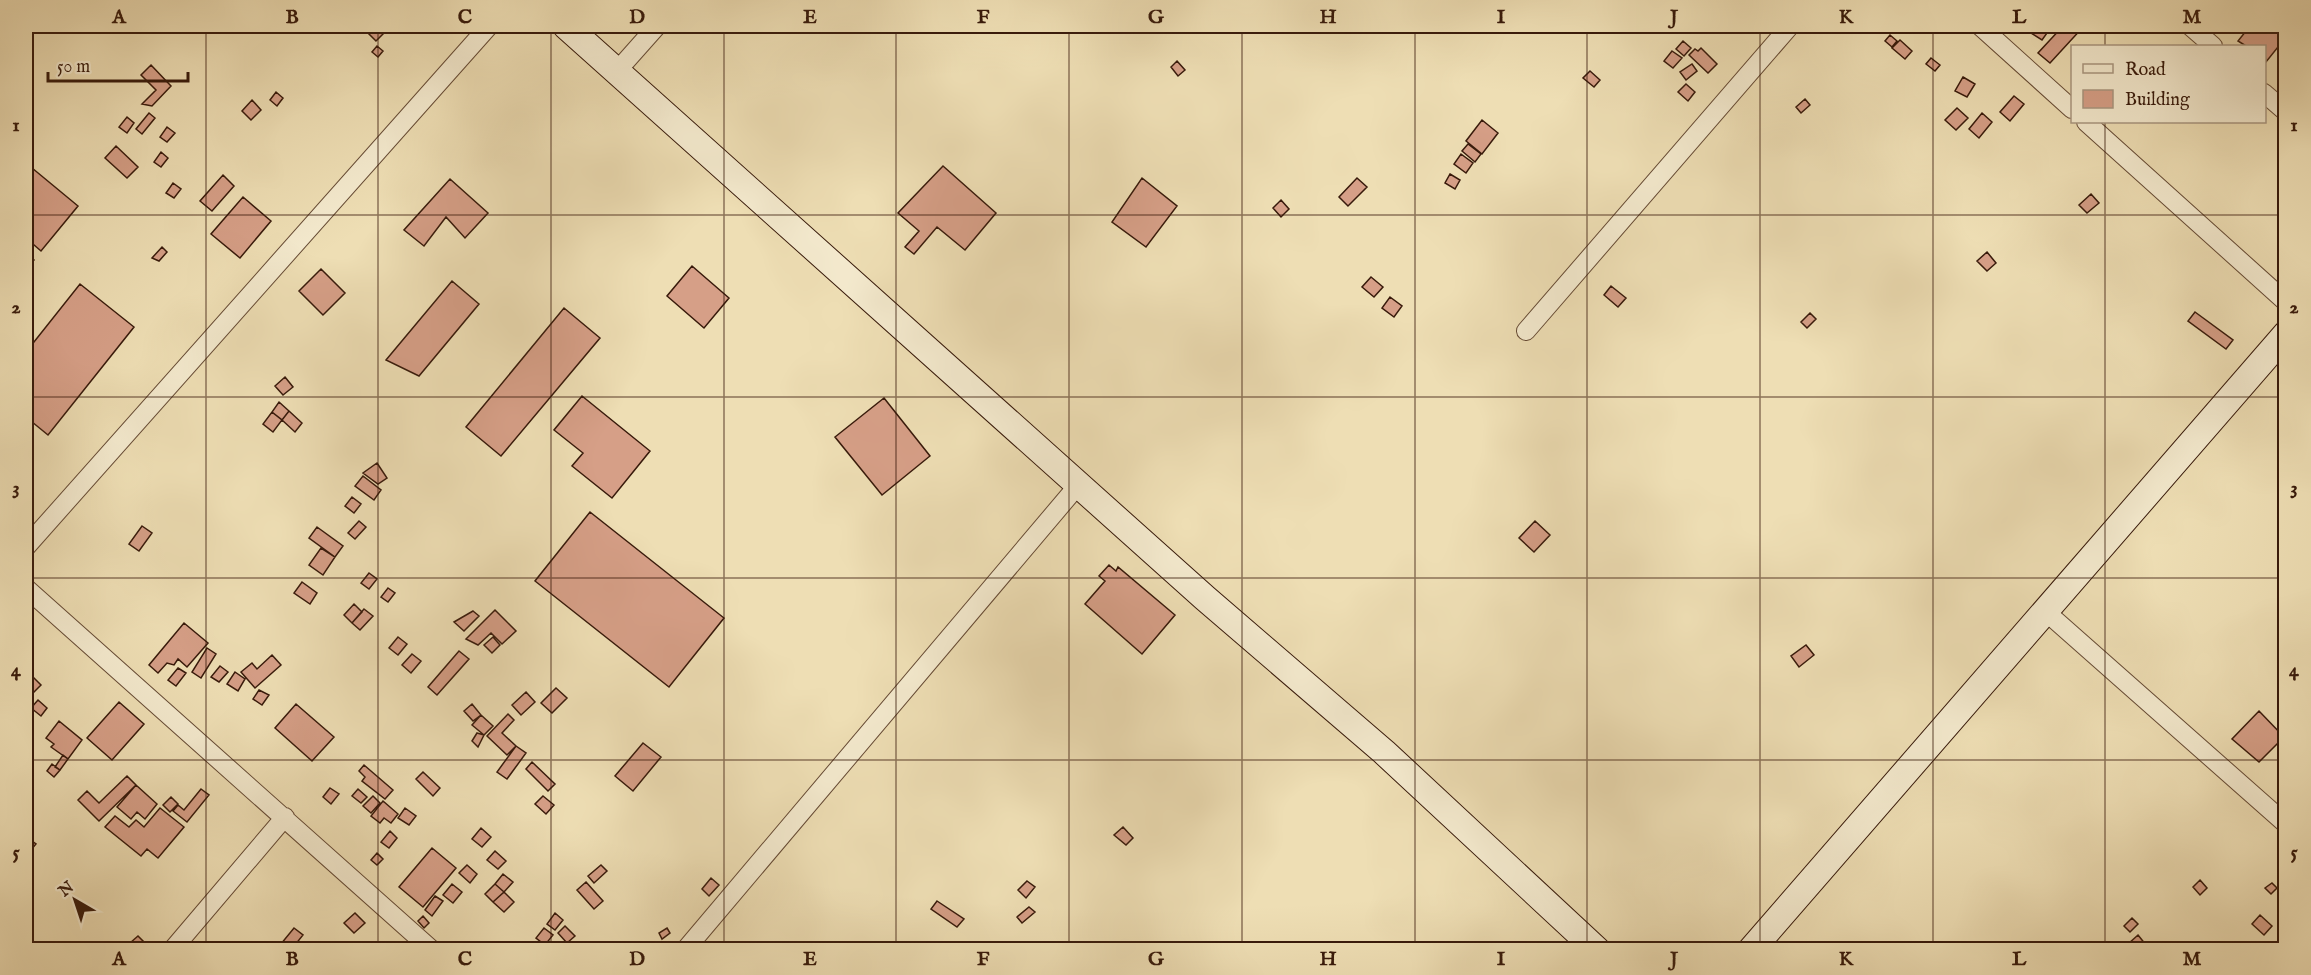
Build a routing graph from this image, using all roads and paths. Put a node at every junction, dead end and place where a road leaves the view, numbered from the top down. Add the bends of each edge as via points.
1 (489, 26) edge
2 (566, 26) edge
3 (657, 26) edge
4 (1790, 26) edge
5 (1980, 26) edge
6 (2190, 26) edge
7 (2212, 45) edge
8 (617, 71) junction
9 (2266, 94) edge
10 (2071, 107) edge
11 (2286, 112) edge
12 (2087, 123) edge
13 (2286, 302) edge
14 (1526, 331) dead end
15 (2286, 334) edge
16 (1078, 484) junction
17 (26, 546) edge
18 (26, 588) edge
19 (2045, 611) junction
20 (285, 817) junction
21 (2286, 824) edge
22 (172, 950) edge
23 (432, 950) edge
24 (685, 950) edge
25 (1597, 950) edge
26 (1751, 950) edge

1 - 17 street
2 - 8 street
3 - 8 street
4 - 14 street
5 - 10 street
6 - 7 street
8 - 16 street
9 - 11 street
12 - 13 street
15 - 19 street
16 - 24 street
16 - 25 street via 1384,753
18 - 20 street
19 - 21 street
19 - 26 street
20 - 22 street
20 - 23 street

